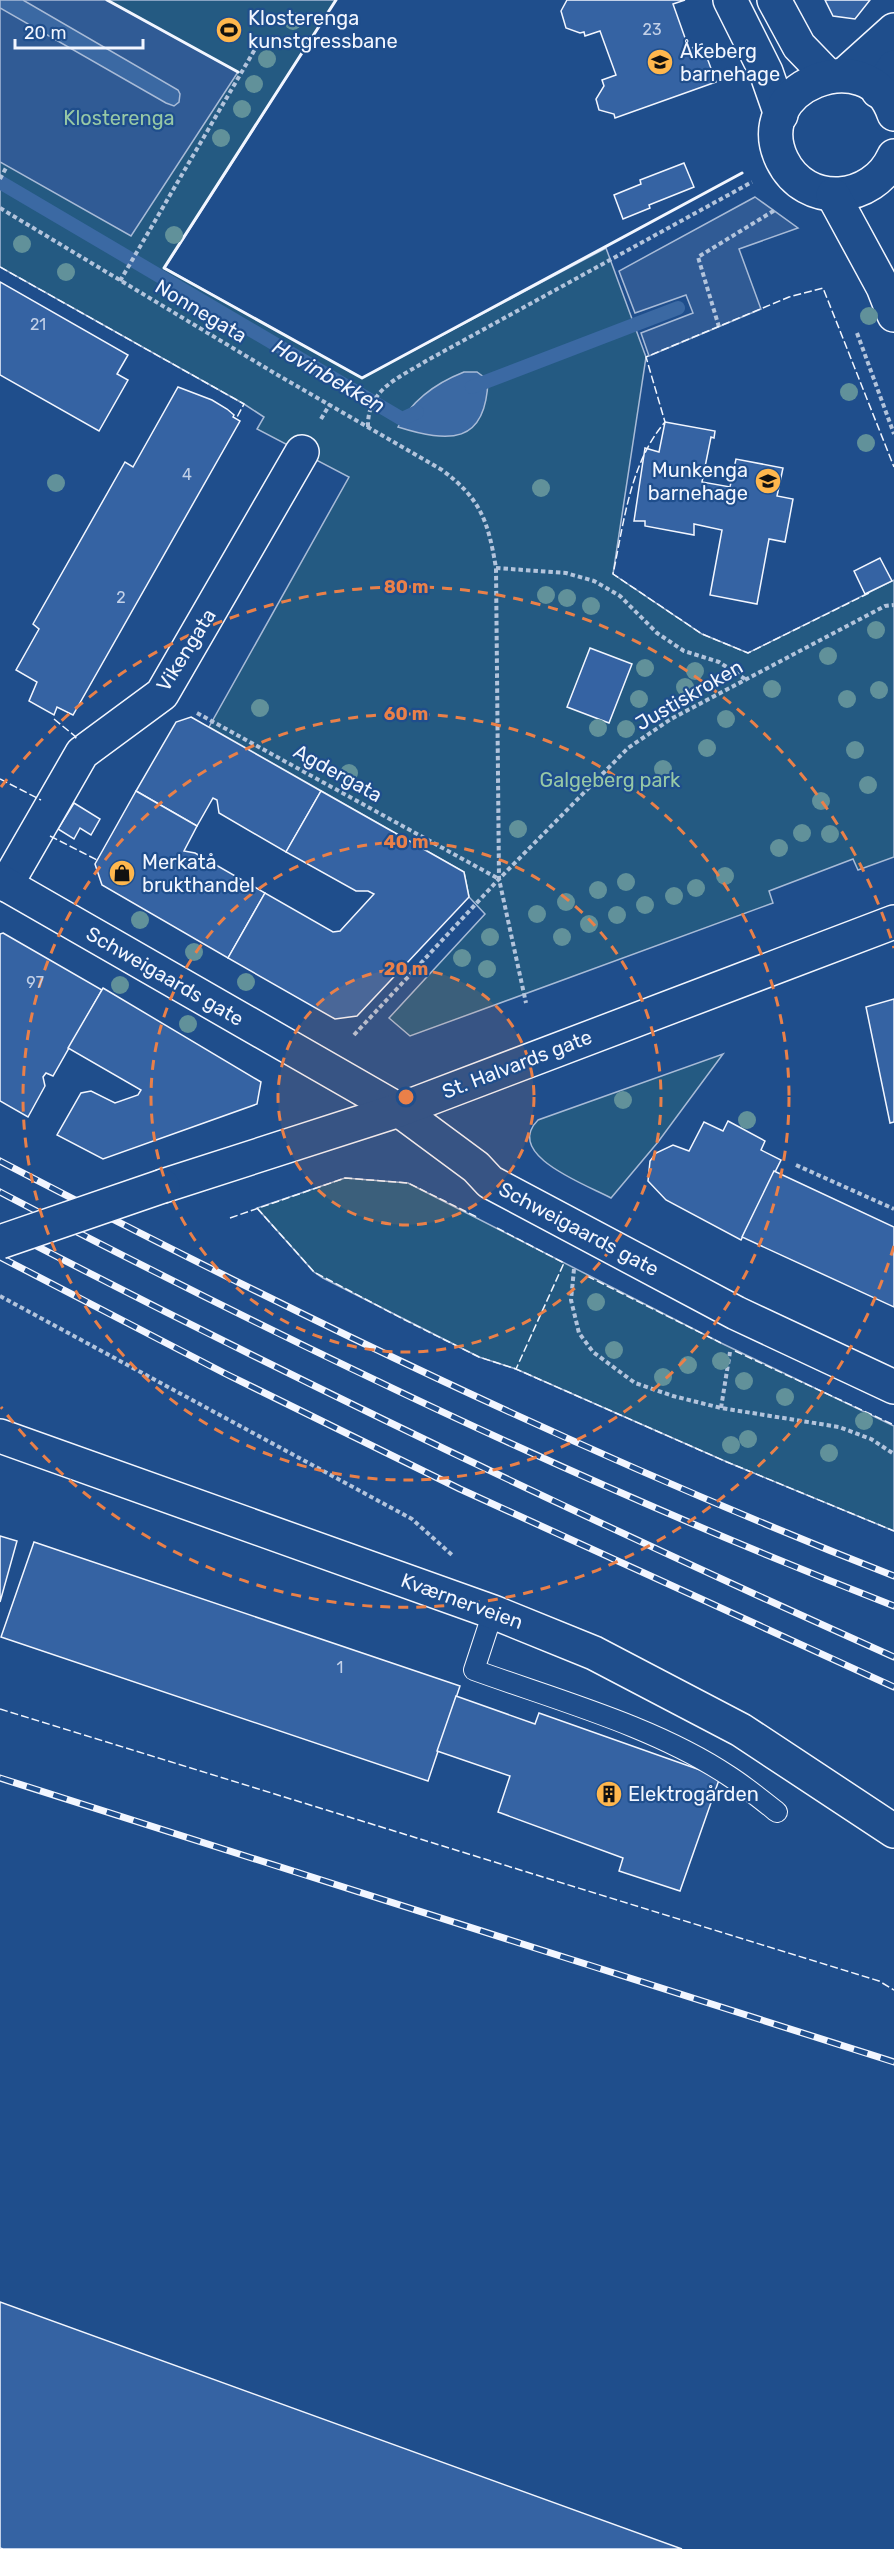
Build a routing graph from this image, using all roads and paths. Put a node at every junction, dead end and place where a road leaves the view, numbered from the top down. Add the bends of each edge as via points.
1 (730, 0) edge
2 (774, 0) edge
3 (894, 30) edge
4 (258, 44) dead end
5 (836, 75) junction
6 (891, 98) edge
7 (781, 115) junction
8 (894, 156) edge
9 (7, 166) dead end
10 (1, 178) edge
11 (758, 179) dead end
12 (833, 195) junction
13 (784, 205) dead end
14 (0, 208) edge
15 (120, 281) junction
16 (894, 315) edge
17 (854, 323) dead end
18 (719, 327) dead end
19 (368, 428) junction
20 (894, 434) edge
21 (302, 453) dead end
22 (496, 568) junction
23 (894, 605) edge
24 (745, 680) junction
25 (162, 694) junction
26 (499, 879) junction
27 (3, 883) edge
28 (894, 922) edge
29 (526, 1003) dead end
30 (354, 1035) dead end
31 (399, 1110) junction
32 (796, 1165) dead end
33 (894, 1209) edge
34 (0, 1242) edge
35 (576, 1260) dead end
36 (0, 1296) edge
37 (736, 1313) junction
38 (894, 1387) edge
39 (721, 1408) junction
40 (0, 1436) edge
41 (894, 1454) edge
42 (454, 1556) dead end
43 (493, 1612) junction
44 (777, 1812) dead end
45 (894, 1832) edge

1 - 7 main road via 766,72
2 - 5 main road via 799,46
3 - 5 main road
4 - 15 path
5 - 6 main road via 862,80
5 - 7 main road via 807,82 791,97
7 - 12 main road via 777,137 782,159 793,177 811,190
8 - 12 main road via 878,180 865,189
9 - 10 path
11 - 19 path via 380,390 368,411
12 - 16 main road
13 - 18 path via 698,257
14 - 15 path, Nonnegata
15 - 19 path, Nonnegata
17 - 20 path
19 - 22 path, Nonnegata via 464,486 481,510 492,540
21 - 25 main road, Vikengata
22 - 24 path via 566,573 594,581 620,596 657,633 684,651 718,662
22 - 26 path, Nonnegata
23 - 24 path, Justiskroken via 834,631
24 - 26 path, Justiskroken via 670,719 628,748
25 - 26 path, Agdergata
25 - 27 main road, Vikengata via 82,753
26 - 29 path, Nonnegata
26 - 30 path, Justiskroken
27 - 31 main road, Schweigaards gate
28 - 31 main road, St. Halvards gate
31 - 34 main road, St. Halvards gate, bridge
31 - 37 main road, Schweigaards gate via 476,1167 490,1182
32 - 33 path
35 - 39 path via 571,1300 579,1333 593,1352 641,1385
36 - 42 path via 412,1519
37 - 38 main road, Schweigaards gate
37 - 39 path
39 - 41 path via 839,1427 871,1439
40 - 43 main road, Kværnerveien
43 - 44 lane via 474,1670 660,1740 729,1776
43 - 45 main road, Kværnerveien via 594,1653 696,1704 786,1758

